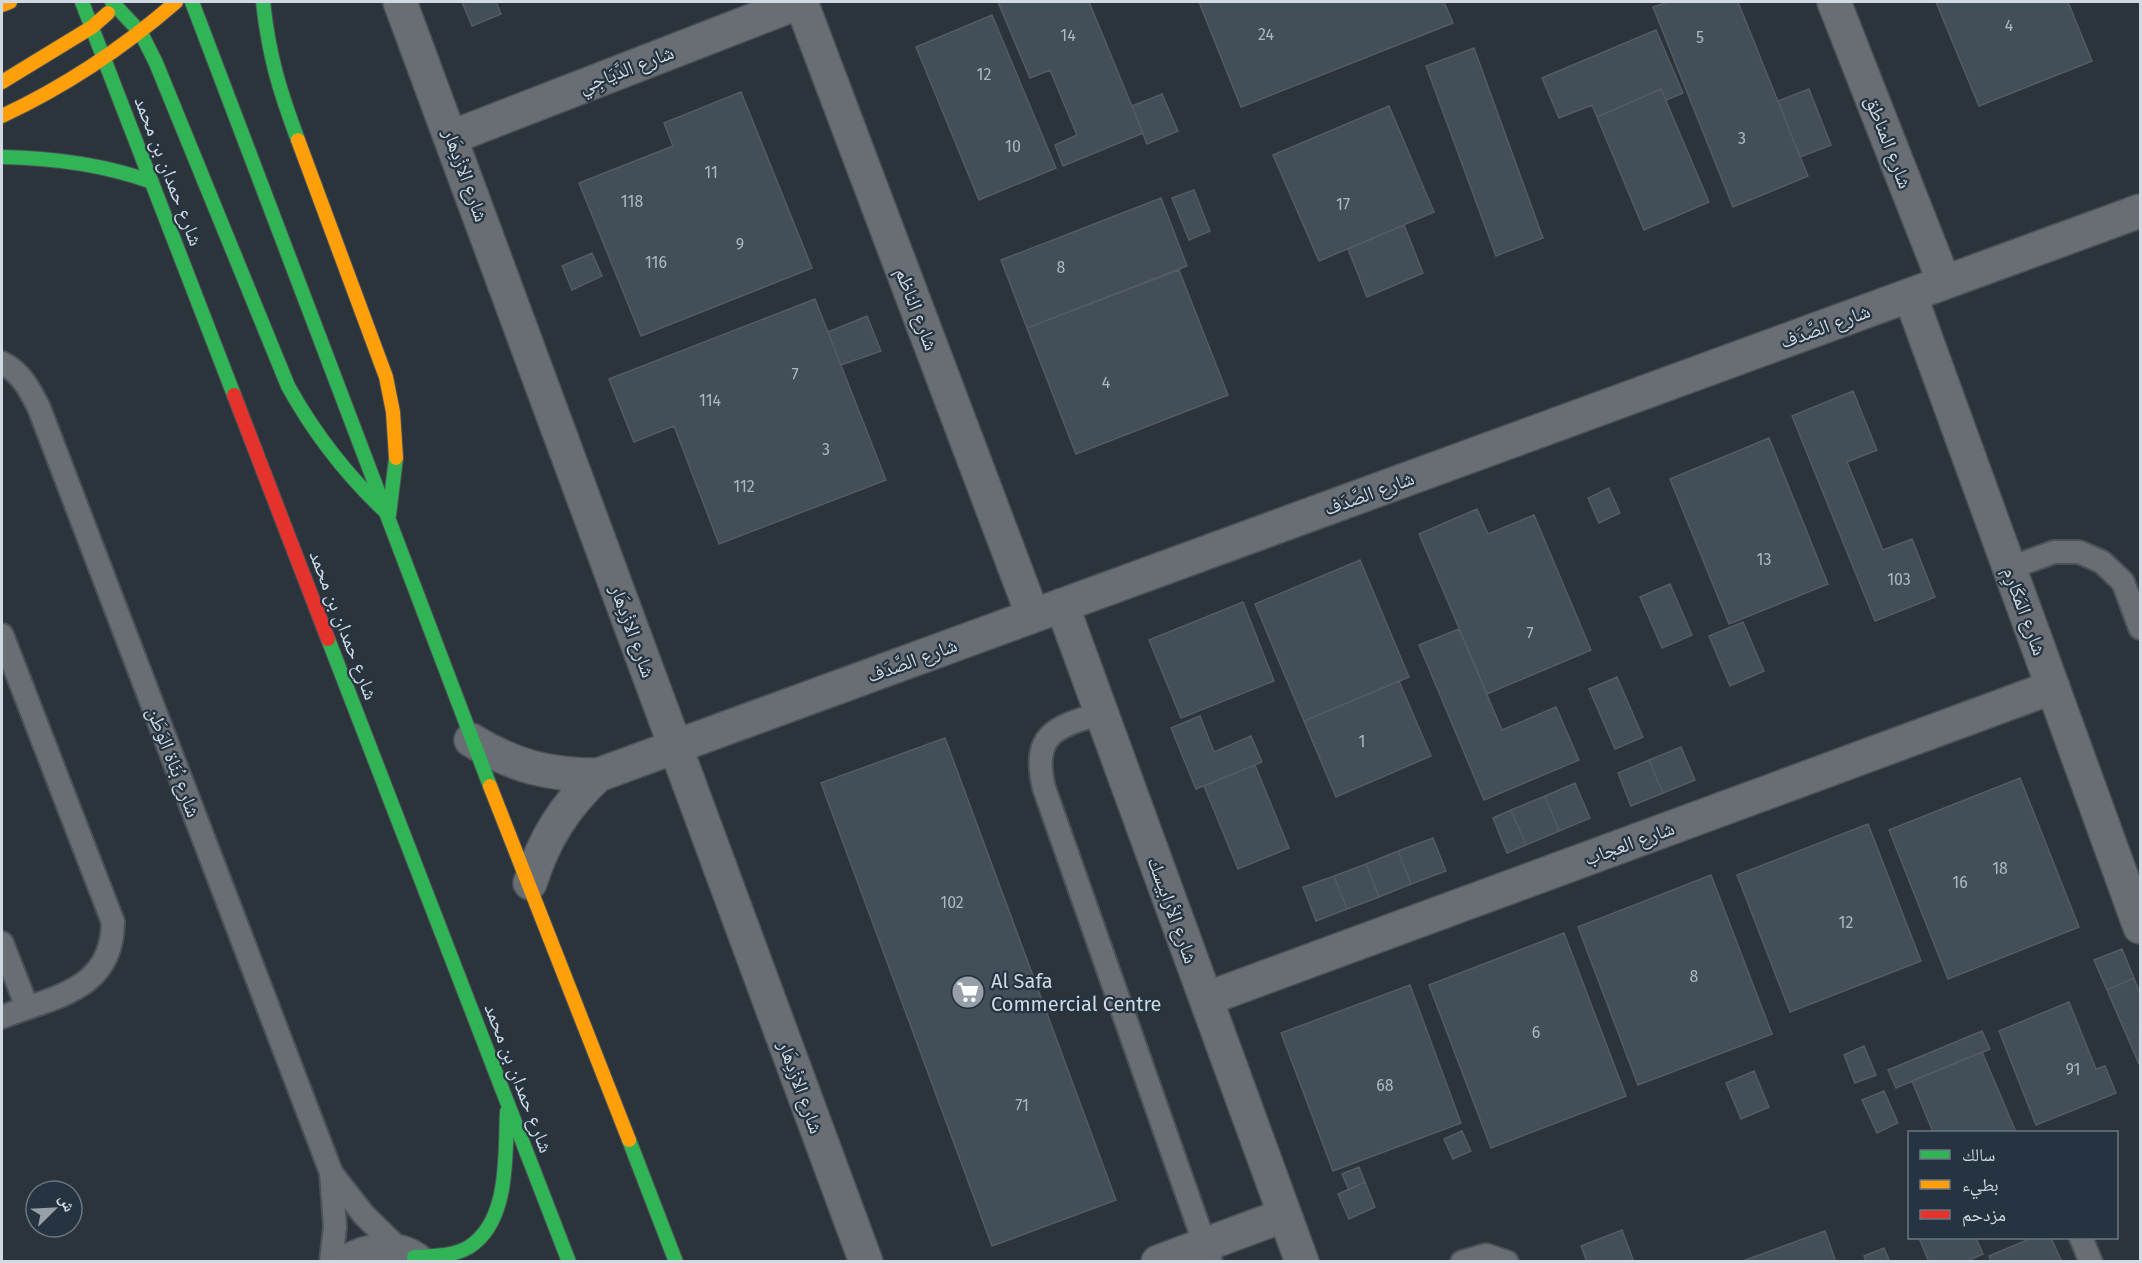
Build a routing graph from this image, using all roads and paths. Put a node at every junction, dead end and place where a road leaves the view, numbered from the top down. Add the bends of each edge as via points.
1 (10, 2) edge
2 (82, 2) edge
3 (176, 2) edge
4 (192, 2) edge
5 (263, 2) edge
6 (400, 2) edge
7 (800, 2) edge
8 (1834, 2) edge
9 (116, 3) edge
10 (2, 5) edge
11 (92, 27) junction
12 (141, 33) junction
13 (105, 60) junction
14 (2, 82) edge
15 (2, 116) edge
16 (452, 137) junction
17 (2, 157) edge
18 (152, 182) junction
19 (2140, 211) edge
20 (1944, 282) junction
21 (1910, 295) junction
22 (2, 363) edge
23 (389, 515) junction
24 (2010, 568) junction
25 (1048, 610) junction
26 (2140, 628) edge
27 (2, 635) edge
28 (2053, 687) junction
29 (1102, 713) junction
30 (471, 740) junction
31 (675, 746) junction
32 (597, 775) junction
33 (530, 882) junction
34 (2140, 927) edge
35 (2, 943) edge
36 (1206, 999) junction
37 (27, 1007) junction
38 (2, 1017) edge
39 (508, 1105) junction
40 (331, 1172) junction
41 (1285, 1215) junction
42 (2081, 1239) edge
43 (1208, 1253) edge
44 (412, 1257) edge
45 (332, 1262) edge
46 (346, 1262) edge
47 (569, 1262) edge
48 (676, 1262) edge
49 (866, 1262) edge
50 (1158, 1262) edge
51 (1302, 1262) edge
52 (1462, 1262) edge
53 (1507, 1262) edge
54 (2091, 1262) edge

1 - 10 main road
2 - 11 main road, شارع حمدان بن محمد
3 - 12 main road
4 - 23 main road
5 - 23 main road via 276,82 393,404 398,460
6 - 16 street, شارع الازْدِهَار
7 - 16 street, شارع الدَّيَاجِي
7 - 25 street, شارع الناظم
8 - 20 street, شارع المناطق
9 - 11 main road
9 - 12 main road
11 - 13 main road, شارع حمدان بن محمد
11 - 14 main road
12 - 13 main road
12 - 23 main road via 288,386 327,452
13 - 15 main road via 44,98
13 - 18 main road, شارع حمدان بن محمد
16 - 31 street, شارع الازْدِهَار
17 - 18 main road via 81,161
18 - 39 main road, شارع حمدان بن محمد
19 - 20 street, شارع الصَّدَف
20 - 21 street, شارع الصَّدَف
21 - 24 street, شارع المَكَارِم
21 - 25 street, شارع الصَّدَف
22 - 40 lane, شارع بُنَاة الوَطَن via 28,386 39,408
23 - 30 main road
24 - 26 lane via 2055,552 2079,552 2102,562 2122,582
24 - 28 street, شارع المَكَارِم
25 - 29 street, شارع الأرابيسك
25 - 31 street, شارع الصَّدَف
27 - 37 lane via 113,922 108,958 97,974 82,986
28 - 34 street, شارع المَكَارِم
28 - 36 street, شارع العجاب
29 - 36 street, شارع الأرابيسك
29 - 43 lane via 1066,724 1051,735 1042,748 1038,765
30 - 32 street, شارع الصَّدَف via 531,769
30 - 33 main road
31 - 32 street, شارع الصَّدَف
31 - 49 street, شارع الازْدِهَار
32 - 33 street, شارع الصَّدَف via 554,824
33 - 48 main road
35 - 37 lane
36 - 41 street, شارع الأرابيسك
37 - 38 lane
39 - 44 main road via 502,1178 489,1230 465,1250 450,1256
39 - 47 main road, شارع حمدان بن محمد
40 - 44 lane, شارع بُنَاة الوَطَن via 364,1215
40 - 45 lane, شارع بُنَاة الوَطَن via 335,1227
41 - 43 street
41 - 51 street, شارع الأرابيسك
42 - 54 lane
43 - 50 street
44 - 46 street via 381,1249 360,1253
52 - 53 lane via 1486,1255

